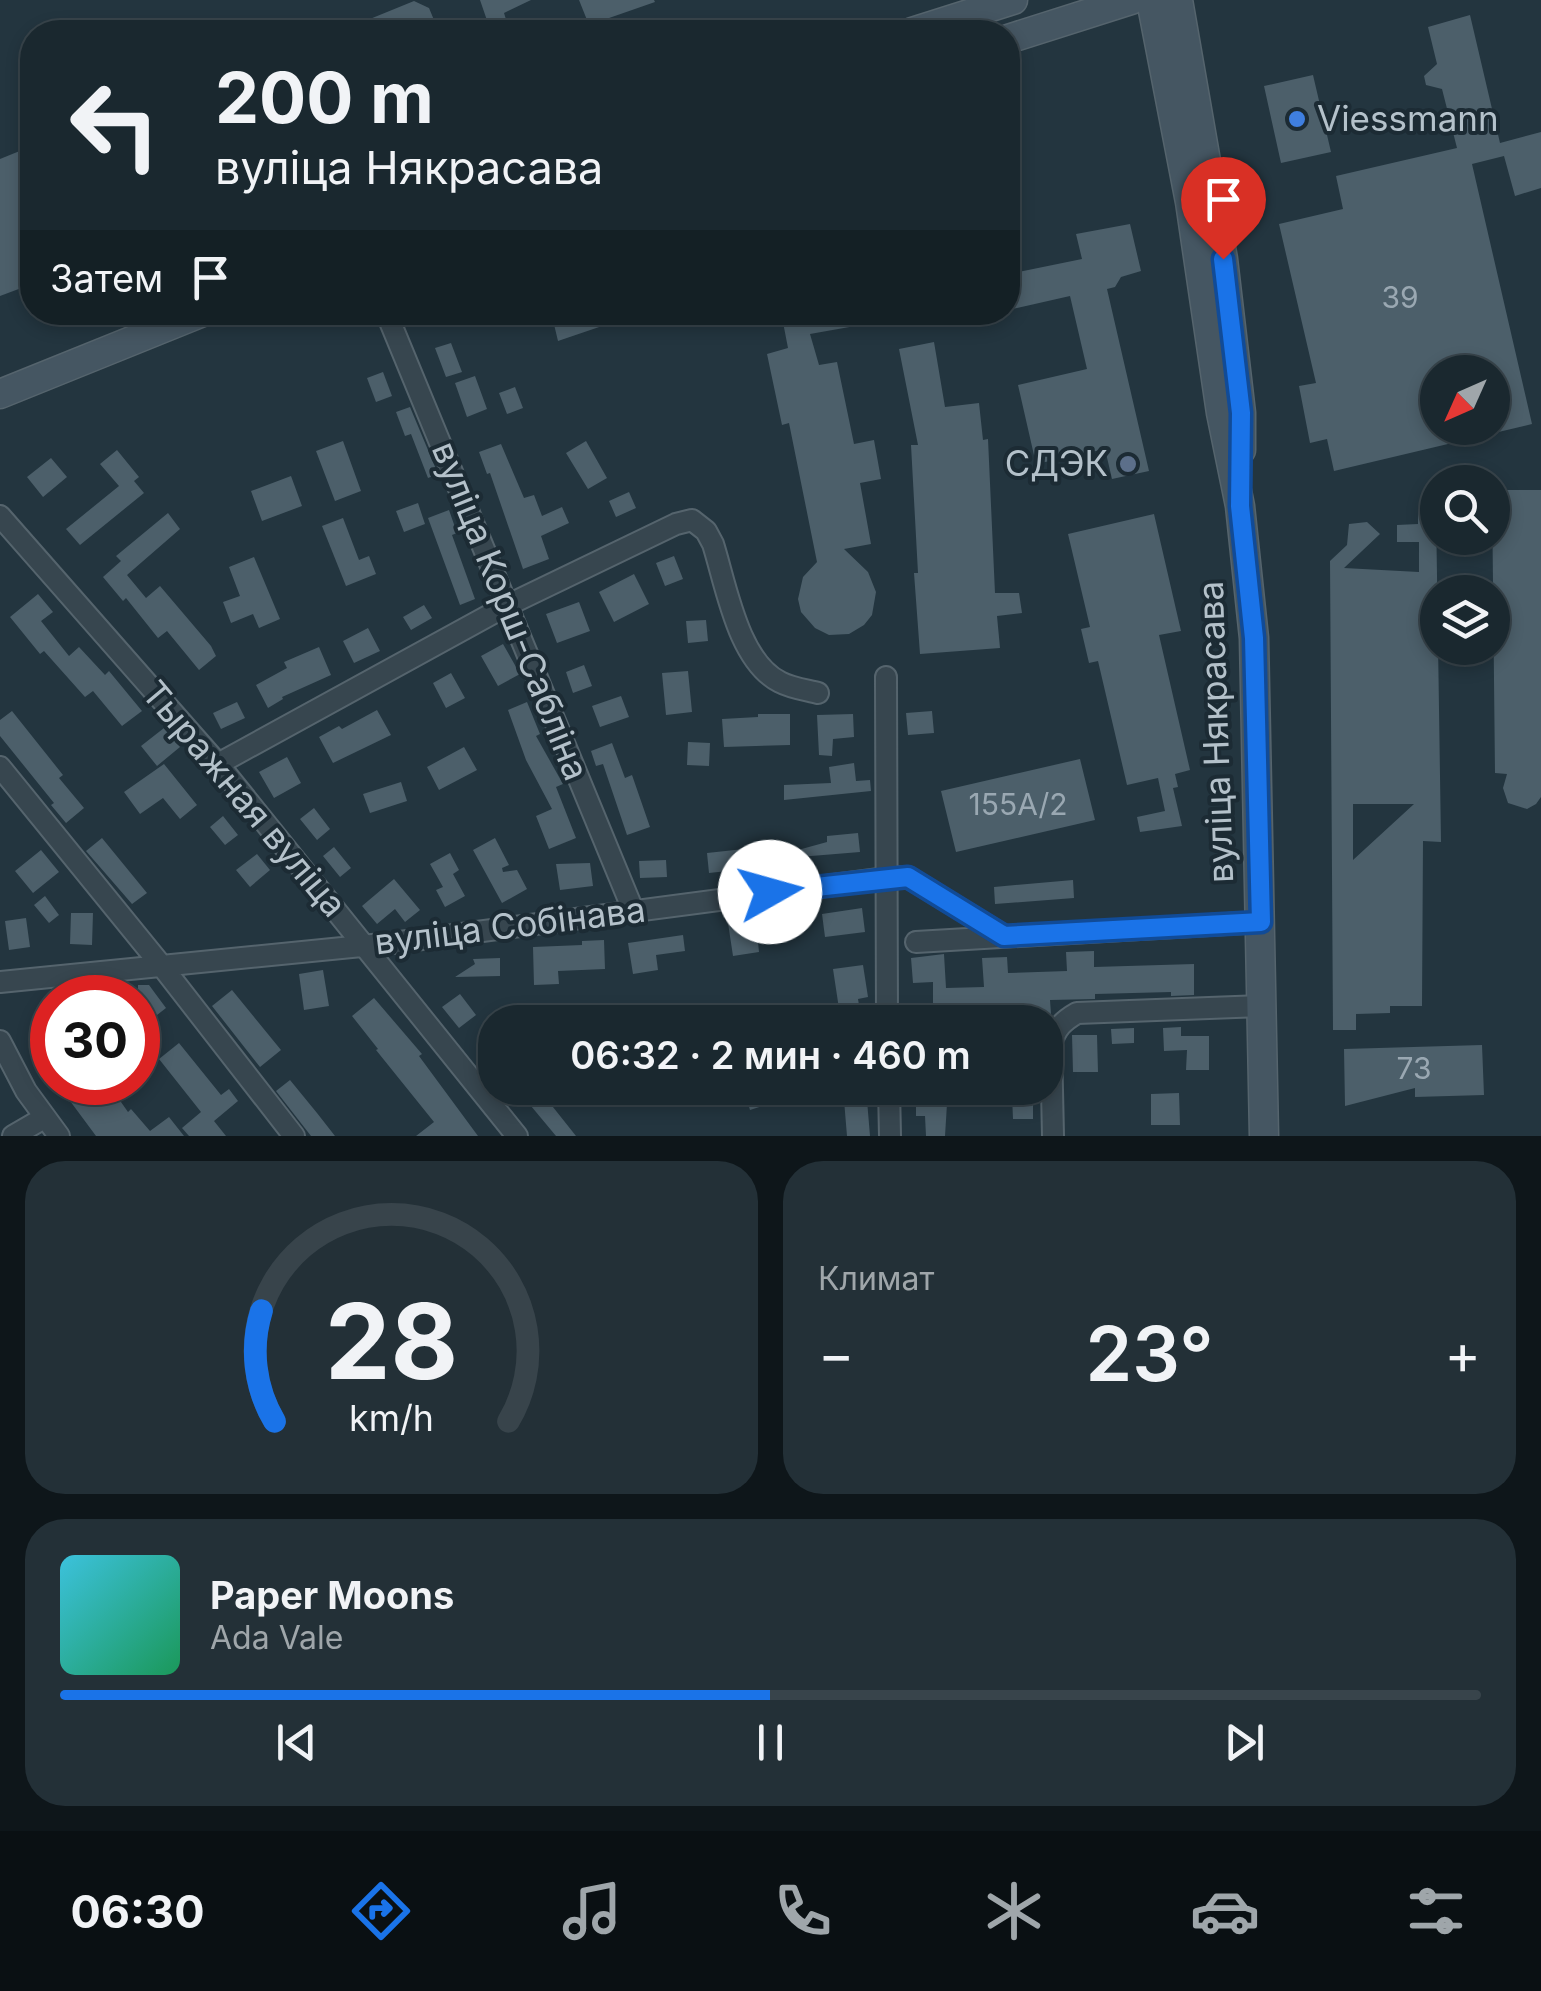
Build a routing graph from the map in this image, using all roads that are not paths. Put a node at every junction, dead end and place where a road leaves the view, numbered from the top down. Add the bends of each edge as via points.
1 (1013, 0) edge
2 (1131, 0) edge
3 (1151, 0) edge
4 (1178, 0) edge
5 (950, 20) edge
6 (1020, 35) edge
7 (172, 325) edge
8 (391, 325) edge
9 (0, 394) edge
10 (1240, 506) junction
11 (0, 516) edge
12 (508, 605) junction
13 (886, 678) dead end
14 (818, 693) dead end
15 (218, 764) junction
16 (0, 767) edge
17 (887, 878) junction
18 (633, 910) junction
19 (1261, 922) junction
20 (1004, 936) junction
21 (916, 942) dead end
22 (366, 945) junction
23 (161, 965) junction
24 (0, 982) edge
25 (888, 1005) edge
26 (1262, 1006) junction
27 (0, 1042) edge
28 (889, 1105) edge
29 (44, 1118) junction
30 (13, 1136) edge
31 (59, 1136) edge
32 (294, 1136) edge
33 (517, 1136) edge
34 (890, 1136) edge
35 (1053, 1136) edge
36 (1264, 1136) edge

1 - 5 main road
2 - 6 main road
3 - 10 main road, вуліца Някрасава
4 - 10 main road, вуліца Някрасава via 1228,296 1241,413
7 - 9 main road
8 - 12 street, вуліца Корш-Сабліна
10 - 19 main road, вуліца Някрасава via 1254,638
11 - 15 street, Тыражная вуліца
12 - 14 street via 692,520 713,544 753,658 781,683
12 - 15 street
12 - 18 street, вуліца Корш-Сабліна
13 - 17 street
15 - 22 street, Тыражная вуліца
16 - 23 street
17 - 18 street, вуліца Собінава
17 - 20 street, вуліца Собінава via 908,877
17 - 25 street
18 - 22 street, вуліца Собінава
19 - 20 street
19 - 26 main road, вуліца Някрасава
20 - 21 street
22 - 23 street, вуліца Собінава
22 - 33 street, Тыражная вуліца
23 - 24 street, вуліца Собінава
23 - 32 street
26 - 35 street via 1077,1013 1055,1029 1050,1044
26 - 36 main road, вуліца Някрасава
27 - 29 street
28 - 34 street
29 - 30 street
29 - 31 street

